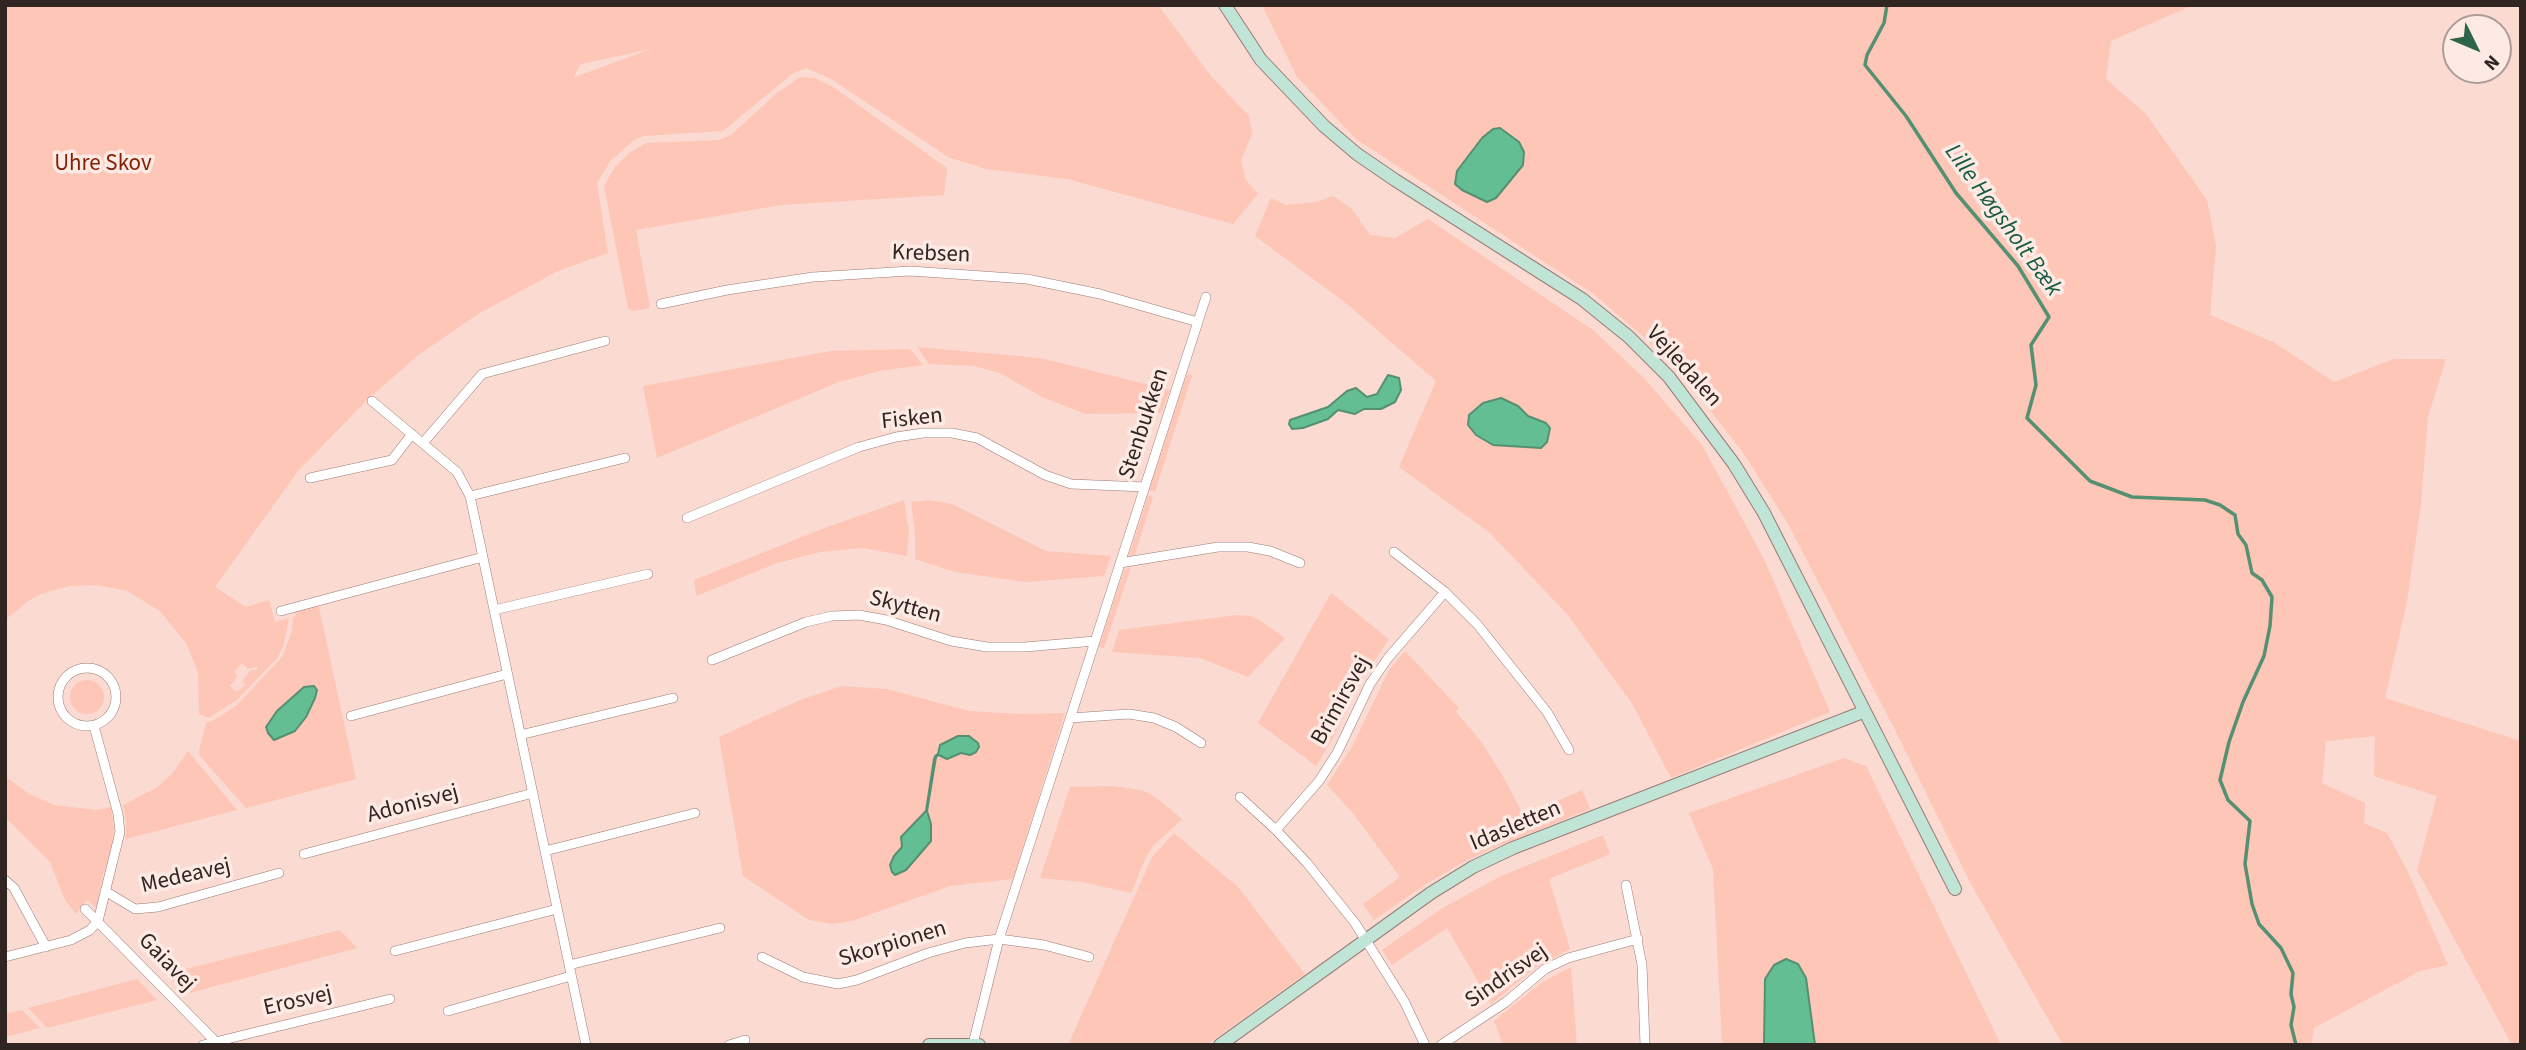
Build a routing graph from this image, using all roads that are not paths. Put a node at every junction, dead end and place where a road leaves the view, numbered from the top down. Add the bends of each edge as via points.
1 (1225, 5) edge
2 (1206, 297) dead end
3 (661, 304) dead end
4 (1198, 322) junction
5 (605, 341) dead end
6 (372, 401) dead end
7 (412, 434) junction
8 (423, 443) junction
9 (625, 458) dead end
10 (310, 478) dead end
11 (1145, 487) junction
12 (470, 496) junction
13 (687, 518) dead end
14 (1394, 552) dead end
15 (482, 557) junction
16 (1300, 563) dead end
17 (1120, 564) junction
18 (648, 574) dead end
19 (1445, 592) junction
20 (494, 610) junction
21 (281, 611) dead end
22 (1095, 641) junction
23 (712, 660) dead end
24 (507, 674) junction
25 (673, 698) dead end
26 (1863, 712) junction
27 (351, 716) dead end
28 (1070, 718) junction
29 (94, 726) junction
30 (520, 735) junction
31 (1201, 743) dead end
32 (1569, 750) dead end
33 (533, 793) junction
34 (1240, 797) dead end
35 (695, 813) dead end
36 (1276, 830) junction
37 (545, 851) junction
38 (304, 855) dead end
39 (279, 873) dead end
40 (5, 880) edge
41 (1626, 885) dead end
42 (1955, 888) dead end
43 (105, 891) junction
44 (85, 909) dead end
45 (557, 909) junction
46 (98, 921) junction
47 (720, 928) dead end
48 (999, 939) junction
49 (1366, 939) junction
50 (1638, 939) junction
51 (46, 947) junction
52 (395, 951) dead end
53 (5, 957) edge
54 (762, 957) dead end
55 (1090, 957) dead end
56 (569, 965) junction
57 (571, 976) junction
58 (390, 999) dead end
59 (448, 1011) dead end
60 (745, 1040) dead end
61 (217, 1043) edge
62 (973, 1044) edge
63 (203, 1045) edge
64 (586, 1045) edge
65 (729, 1045) edge
66 (929, 1045) edge
67 (979, 1045) edge
68 (1220, 1045) edge
69 (1425, 1045) edge
70 (1441, 1045) edge
71 (1646, 1045) edge

1 - 26 street, Vejledalen via 1261,60 1292,96 1357,154 1582,299 1669,377 1734,464 1763,513
2 - 4 street, Stenbukken
3 - 4 street, Krebsen via 813,277 910,271 1027,279
4 - 11 street, Stenbukken
5 - 8 street via 482,374
6 - 7 street
7 - 8 street
7 - 10 street via 392,460
8 - 12 street via 457,472
9 - 12 street
11 - 13 street, Fisken via 1071,484 977,439 923,433 859,447
11 - 17 street, Stenbukken
12 - 15 street
14 - 19 street
15 - 20 street
15 - 21 street
16 - 17 street via 1248,547
17 - 22 street, Stenbukken
18 - 20 street
19 - 32 street via 1509,663
19 - 36 street, Brimirsvej via 1388,658 1337,752
20 - 24 street
22 - 23 street, Skytten via 986,647 886,620 832,616
22 - 28 street, Stenbukken
24 - 27 street
24 - 30 street
25 - 30 street
26 - 42 street, Vejledalen
26 - 49 street, Idasletten via 1513,848 1431,893
28 - 31 street via 1129,714 1154,718
28 - 48 street, Stenbukken
29 - 29 street via 112,713 116,688 109,676 84,667 61,682 57,695 68,720
29 - 43 street, Medeavej via 120,832
30 - 33 street
33 - 37 street
33 - 38 street, Adonisvej
34 - 36 street
35 - 37 street
36 - 49 street
37 - 45 street
39 - 43 street, Medeavej via 135,909
40 - 51 street via 14,888
41 - 50 street
43 - 46 street, Medeavej
44 - 46 street, Gaiavej
45 - 52 street
45 - 56 street
46 - 51 street via 71,940
46 - 61 street, Gaiavej
47 - 56 street
48 - 54 street, Skorpionen via 928,953 838,984 803,977
48 - 55 street
48 - 62 street, Stenbukken
49 - 68 street, Idasletten
49 - 69 street
50 - 70 street, Sindrisvej via 1568,958 1545,970
50 - 71 street
51 - 53 street
56 - 57 street
57 - 59 street
57 - 64 street
58 - 61 street, Erosvej
60 - 65 street
61 - 63 street, Erosvej
62 - 66 street
62 - 67 street

